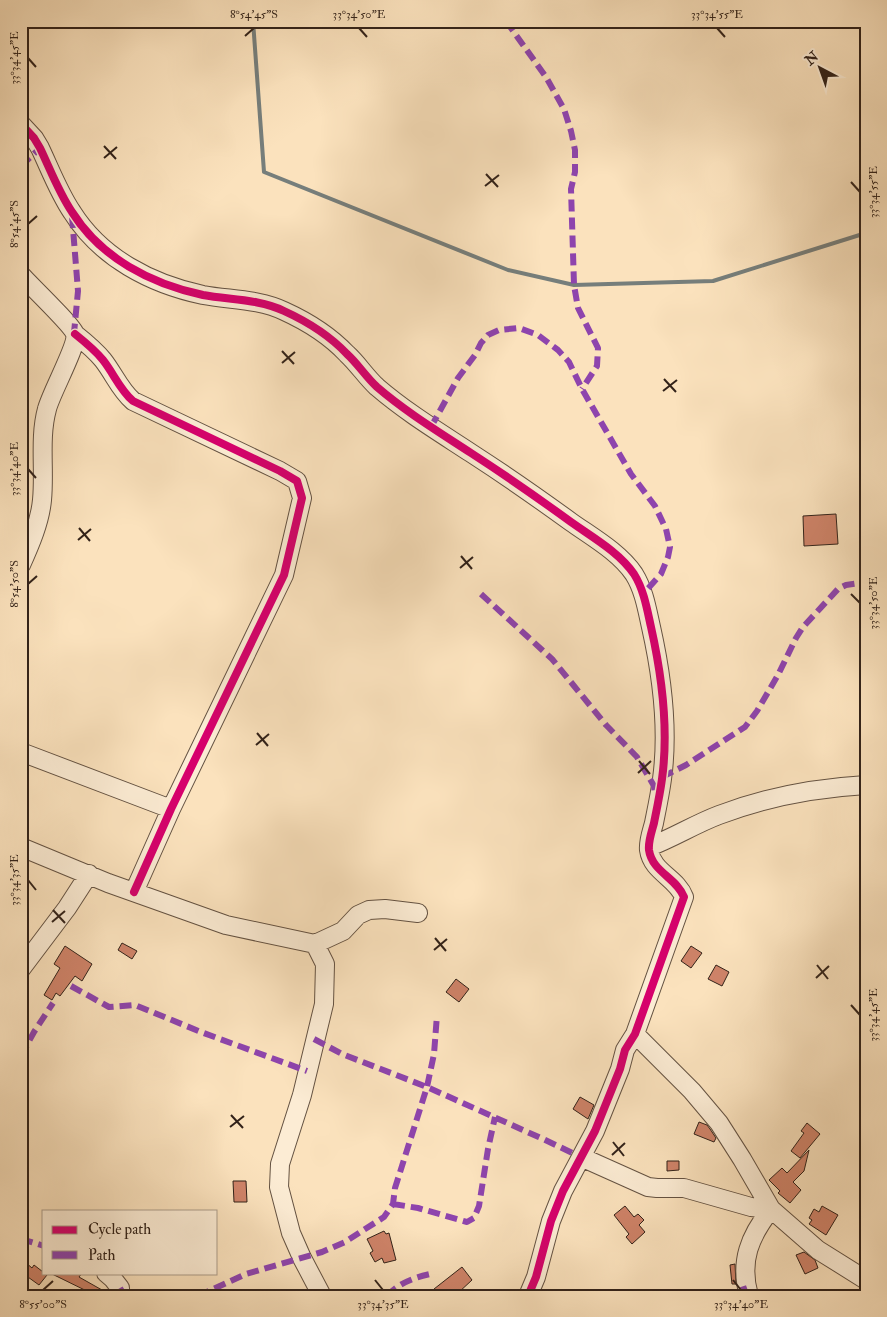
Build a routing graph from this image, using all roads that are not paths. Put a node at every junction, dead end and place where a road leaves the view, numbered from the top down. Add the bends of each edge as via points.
1 (21, 124) edge
2 (21, 275) edge
3 (75, 334) junction
4 (21, 565) edge
5 (21, 752) edge
6 (866, 785) edge
7 (171, 809) junction
8 (21, 847) edge
9 (649, 847) junction
10 (89, 874) junction
11 (134, 892) junction
12 (418, 913) dead end
13 (315, 944) junction
14 (21, 969) edge
15 (635, 1034) junction
16 (581, 1157) junction
17 (771, 1209) junction
18 (107, 1274) edge
19 (866, 1280) edge
20 (119, 1296) edge
21 (322, 1296) edge
22 (528, 1296) edge
23 (749, 1296) edge

1 - 9 street via 40,148 72,213 110,256 164,284 218,298 262,303 302,320 335,343 376,386 406,410 574,523 633,572 643,594 654,644 664,718 662,777
2 - 3 street
3 - 4 street via 46,410 42,500 35,530
3 - 7 street via 97,354 133,401 280,471 297,481 302,498 284,575
5 - 7 street
6 - 9 street via 828,787 737,809
7 - 11 street
8 - 10 street
9 - 15 street via 659,869 681,888 684,897
10 - 11 street
10 - 14 street
11 - 13 street via 226,924
12 - 13 street via 369,910 358,915 343,931
13 - 21 street via 325,964 324,1004 302,1095 280,1164 279,1187 291,1233
15 - 16 street via 625,1050 610,1098
15 - 17 street via 719,1123
16 - 17 street via 648,1187 684,1188 751,1207
16 - 22 street via 551,1222
17 - 19 street via 818,1250
17 - 23 street via 755,1230 748,1249 745,1277
18 - 20 street via 120,1288

